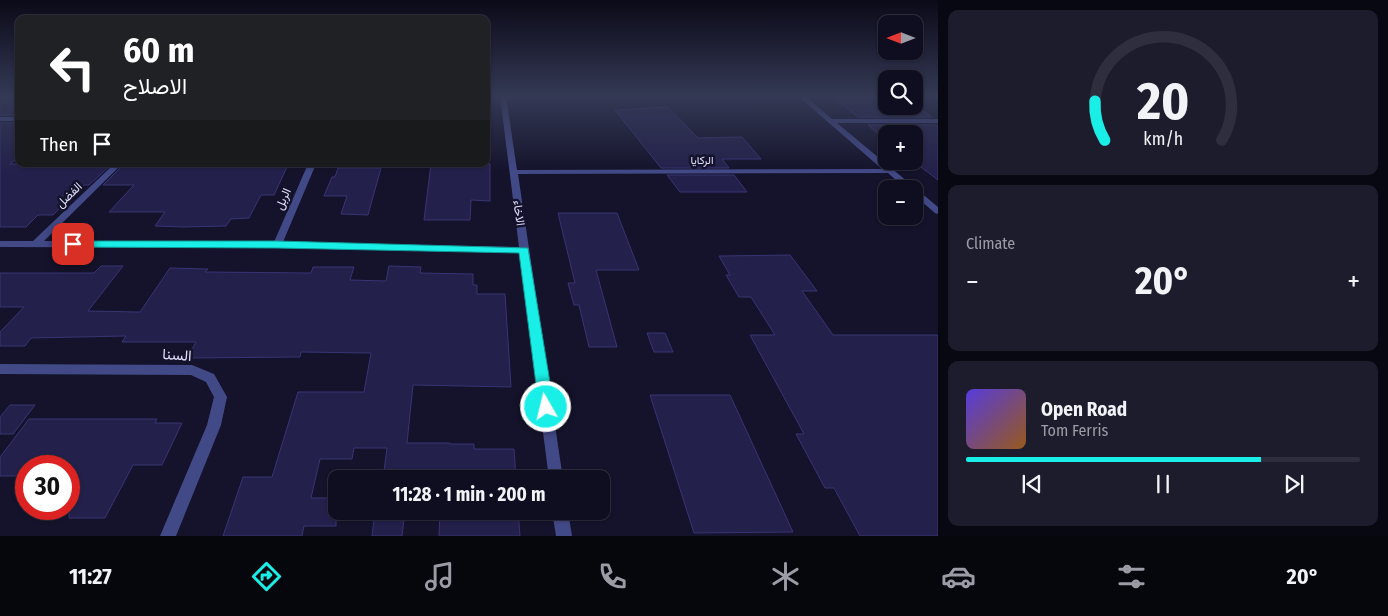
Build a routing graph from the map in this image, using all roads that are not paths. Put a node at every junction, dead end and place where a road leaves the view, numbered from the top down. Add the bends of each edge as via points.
1 (506, 121) edge
2 (830, 121) edge
3 (831, 121) edge
4 (937, 122) edge
5 (115, 167) edge
6 (311, 167) edge
7 (890, 171) junction
8 (513, 172) junction
9 (901, 180) edge
10 (923, 198) edge
11 (938, 211) edge
12 (0, 244) edge
13 (36, 244) junction
14 (277, 245) junction
15 (524, 250) junction
16 (0, 369) edge
17 (555, 470) edge
18 (561, 520) edge
19 (168, 536) edge
20 (564, 536) edge

1 - 8 street, الاخاء
2 - 7 street
3 - 4 street
5 - 13 street, الفضل
6 - 14 street, الربل
7 - 8 street, الركايا
7 - 9 street
8 - 15 street, الاخاء
10 - 11 street
12 - 13 street
13 - 14 street
14 - 15 street
15 - 17 street, الاخاء
16 - 19 street, السنا via 192,370 210,378 221,397 214,425
18 - 20 street

